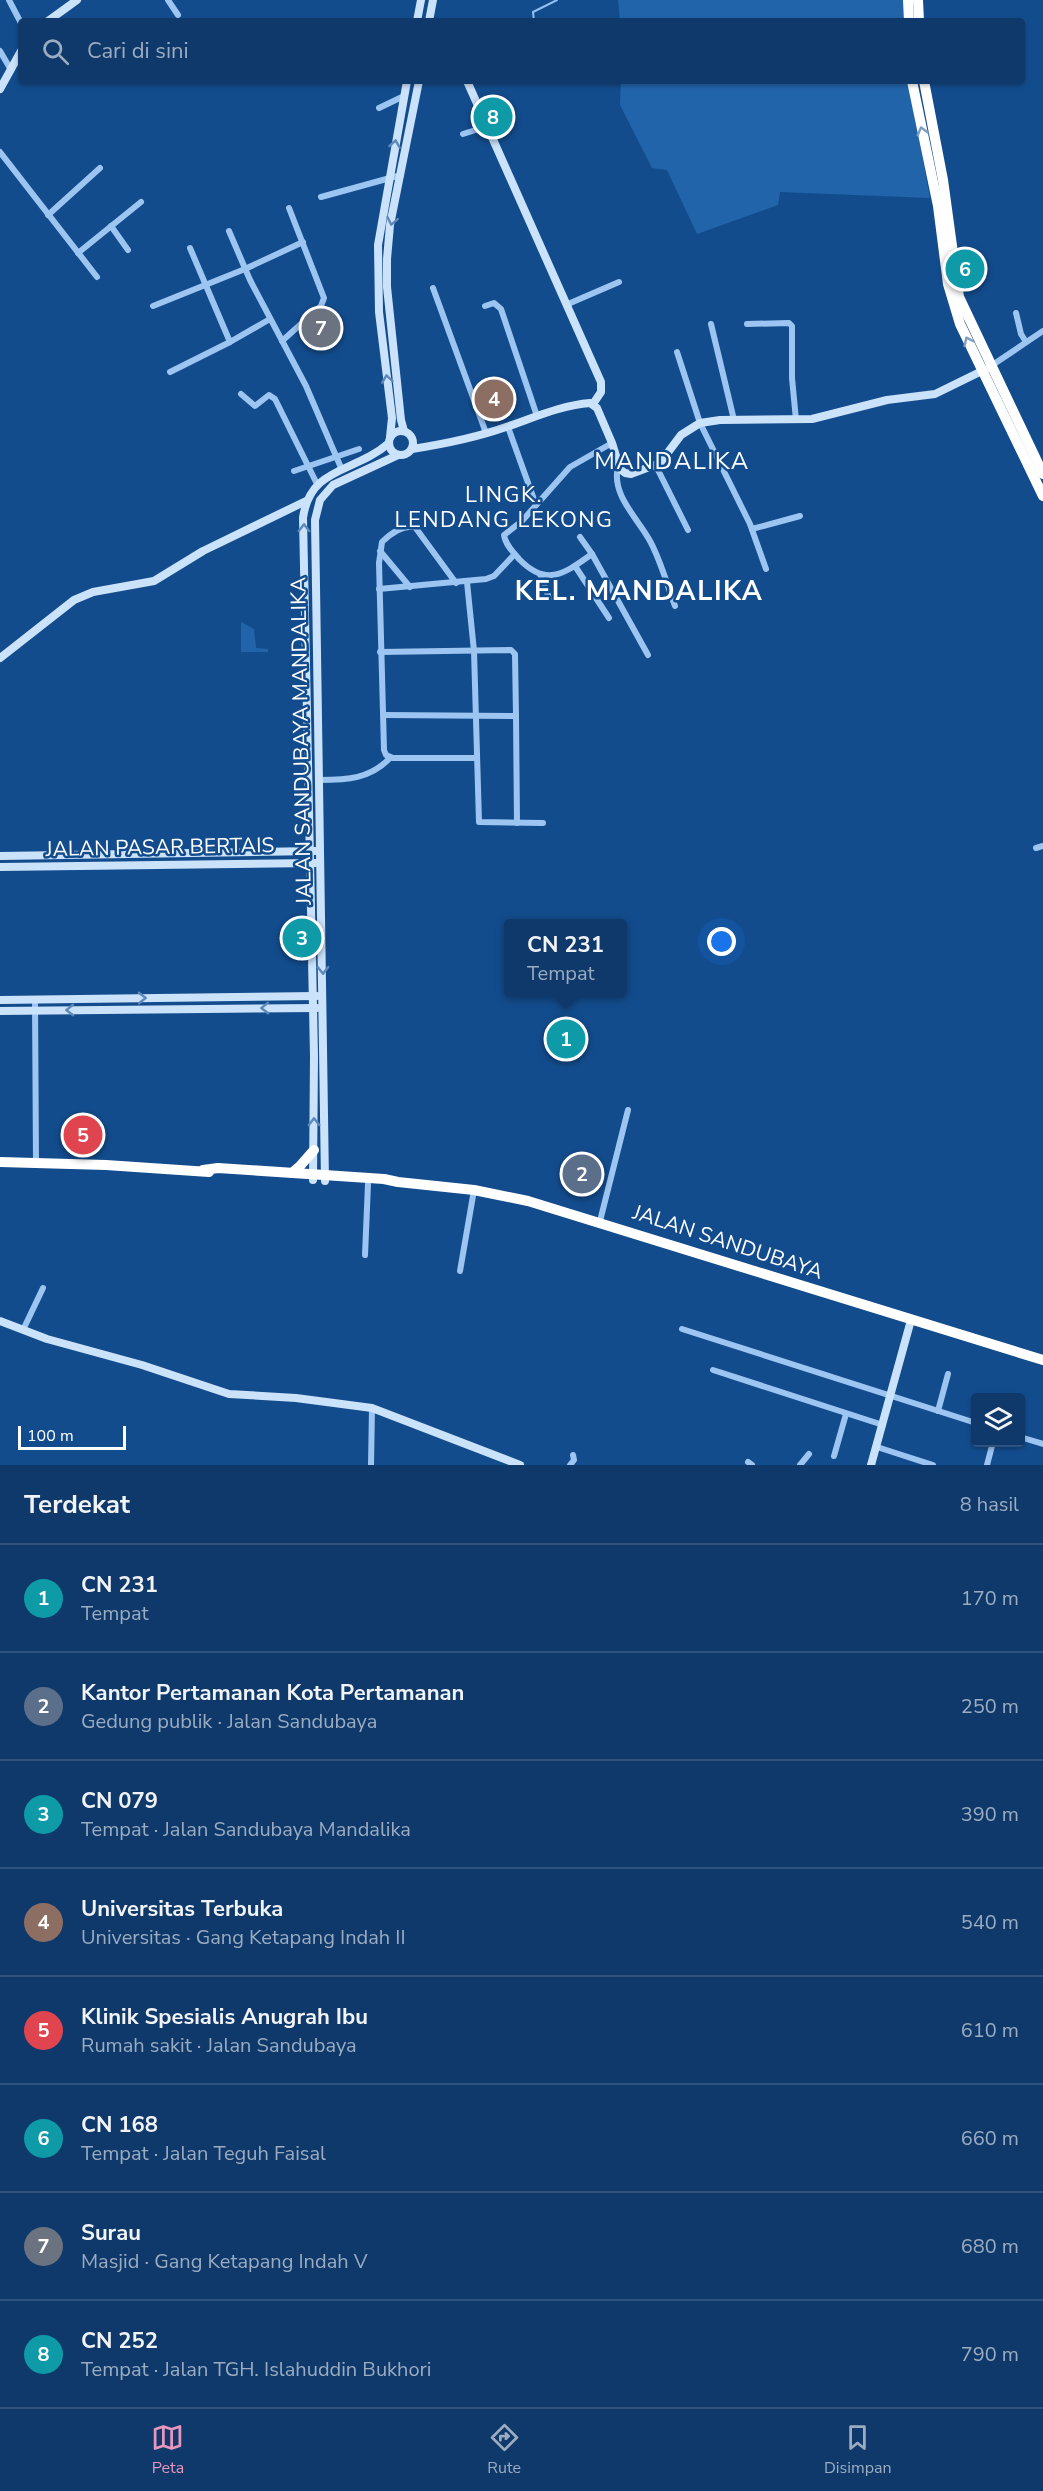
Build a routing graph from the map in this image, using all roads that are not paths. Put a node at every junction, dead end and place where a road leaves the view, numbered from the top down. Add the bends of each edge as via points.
1 (9, 0) edge
2 (77, 0) edge
3 (168, 0) edge
4 (908, 0) edge
5 (918, 0) edge
6 (420, 3) edge
7 (433, 4) edge
8 (178, 15) dead end
9 (19, 18) edge
10 (52, 18) edge
11 (418, 18) edge
12 (909, 18) edge
13 (919, 18) edge
14 (0, 51) edge
15 (18, 57) edge
16 (11, 70) junction
17 (406, 84) edge
18 (417, 84) edge
19 (468, 84) edge
20 (913, 84) edge
21 (925, 84) edge
22 (0, 89) edge
23 (404, 96) junction
24 (379, 108) dead end
25 (488, 126) junction
26 (463, 134) dead end
27 (0, 152) edge
28 (100, 168) dead end
29 (401, 175) junction
30 (390, 178) junction
31 (321, 197) dead end
32 (141, 202) dead end
33 (289, 208) dead end
34 (48, 215) junction
35 (111, 226) junction
36 (229, 231) dead end
37 (303, 242) junction
38 (190, 248) dead end
39 (128, 250) dead end
40 (78, 253) junction
41 (245, 269) junction
42 (97, 277) dead end
43 (619, 282) dead end
44 (206, 286) junction
45 (433, 288) dead end
46 (568, 304) junction
47 (153, 306) dead end
48 (485, 306) dead end
49 (1016, 313) dead end
50 (270, 319) junction
51 (711, 324) dead end
52 (747, 324) dead end
53 (1043, 330) edge
54 (282, 341) junction
55 (230, 342) junction
56 (1026, 342) junction
57 (677, 352) dead end
58 (987, 369) junction
59 (170, 372) dead end
60 (241, 394) dead end
61 (593, 404) junction
62 (537, 416) junction
63 (734, 420) junction
64 (796, 420) junction
65 (700, 423) junction
66 (508, 427) junction
67 (404, 431) junction
68 (486, 433) junction
69 (389, 440) junction
70 (612, 443) junction
71 (358, 449) dead end
72 (412, 449) junction
73 (398, 455) junction
74 (336, 458) junction
75 (1034, 465) junction
76 (618, 466) junction
77 (656, 466) junction
78 (307, 467) junction
79 (342, 470) junction
80 (294, 471) dead end
81 (1043, 474) edge
82 (317, 484) junction
83 (1043, 496) edge
84 (306, 501) junction
85 (536, 505) junction
86 (800, 516) dead end
87 (752, 529) junction
88 (688, 530) dead end
89 (580, 537) dead end
90 (380, 551) junction
91 (592, 554) junction
92 (512, 557) dead end
93 (304, 563) junction
94 (315, 563) junction
95 (575, 566) junction
96 (766, 568) dead end
97 (540, 574) junction
98 (467, 582) junction
99 (456, 583) junction
100 (410, 587) junction
101 (379, 589) junction
102 (549, 598) dead end
103 (675, 606) dead end
104 (609, 618) dead end
105 (474, 651) junction
106 (380, 652) junction
107 (648, 655) dead end
108 (0, 658) edge
109 (306, 659) junction
110 (316, 659) junction
111 (384, 715) junction
112 (476, 715) junction
113 (516, 716) junction
114 (390, 758) junction
115 (476, 758) junction
116 (319, 780) junction
117 (517, 823) junction
118 (543, 823) dead end
119 (310, 851) junction
120 (321, 851) junction
121 (0, 856) edge
122 (310, 863) junction
123 (321, 863) junction
124 (0, 867) edge
125 (313, 996) junction
126 (323, 996) junction
127 (0, 1000) edge
128 (35, 1000) junction
129 (313, 1008) junction
130 (324, 1008) junction
131 (0, 1011) edge
132 (35, 1011) junction
133 (628, 1110) dead end
134 (314, 1150) junction
135 (0, 1162) edge
136 (36, 1162) junction
137 (203, 1170) junction
138 (292, 1173) junction
139 (313, 1177) junction
140 (325, 1178) junction
141 (398, 1182) junction
142 (368, 1184) junction
143 (474, 1190) junction
144 (600, 1221) junction
145 (365, 1255) dead end
146 (460, 1271) dead end
147 (42, 1288) dead end
148 (910, 1320) junction
149 (0, 1321) edge
150 (682, 1329) dead end
151 (23, 1330) junction
152 (1043, 1360) edge
153 (713, 1370) dead end
154 (948, 1374) dead end
155 (891, 1396) junction
156 (372, 1408) junction
157 (938, 1411) junction
158 (846, 1414) junction
159 (971, 1422) edge
160 (883, 1425) junction
161 (1025, 1439) edge
162 (1043, 1444) edge
163 (877, 1447) junction
164 (992, 1447) edge
165 (573, 1455) dead end
166 (809, 1455) dead end
167 (834, 1456) dead end
168 (371, 1465) edge
169 (520, 1465) edge
170 (570, 1465) edge
171 (800, 1465) edge
172 (871, 1465) edge
173 (933, 1465) edge
174 (987, 1465) edge

1 - 9 street
2 - 10 main road
3 - 8 street
4 - 12 highway
5 - 13 highway
6 - 7 main road
6 - 11 main road
14 - 16 street
15 - 16 main road
16 - 22 main road
17 - 23 main road
18 - 29 main road
19 - 25 main road
58 -> 20 highway via 960,324 948,285 938,206
21 - 58 highway via 958,291
23 - 24 street
30 -> 23 main road
25 - 26 street
25 - 46 main road
27 - 34 street
28 - 34 street
29 - 30 street
29 -> 67 main road via 390,225 386,270
30 - 31 street
69 -> 30 main road via 392,418 377,275
32 - 35 street
33 - 37 street
34 - 40 street
35 - 39 street
35 - 40 street
36 - 41 street
37 - 41 street
37 - 54 street via 324,300
38 - 44 street
40 - 42 street
41 - 44 street
41 - 50 street
43 - 46 street
44 - 47 street
44 - 55 street
45 - 68 street
46 - 61 main road via 601,382 601,392
48 - 62 street via 494,303 501,309
49 - 56 street
50 - 54 street
50 - 55 street
51 - 63 street
52 - 64 street via 792,326
53 - 56 street
54 - 74 street
55 - 59 street
56 - 58 street
57 - 65 street
58 - 64 main road via 930,396 895,398
58 - 75 highway
60 - 78 street via 255,406 272,396
61 - 62 main road
61 - 70 main road
62 - 66 main road
63 - 64 main road
63 - 65 main road
65 - 77 main road via 681,435
65 - 87 street
66 - 68 main road
66 - 85 street
67 - 69 main road via 394,433
67 - 72 main road via 413,439
68 - 72 main road
69 - 73 main road via 393,453
69 - 79 main road via 373,455
70 - 76 main road
70 - 85 street via 575,463
71 - 74 street
72 - 73 main road via 408,454
73 - 94 main road, JALAN SANDUBAYA MANDALIKA via 339,481 323,495 315,520
74 - 78 street
74 - 79 street
75 - 81 highway
75 - 83 highway
76 - 77 main road via 628,474
76 - 103 street via 621,496 649,541
77 - 88 street
78 - 80 street
78 - 82 street
79 - 82 main road
82 - 84 main road
93 -> 84 main road
84 - 108 main road via 203,551 154,581 93,592 74,600
85 - 97 street via 504,535 520,560
86 - 87 street
87 - 96 street
89 - 91 street
90 - 99 street via 388,536 405,528 416,528
90 - 100 street
90 - 101 street
91 - 95 street
91 - 107 street
92 - 98 street via 494,576
93 - 94 main road
93 - 109 main road
94 - 110 main road, JALAN SANDUBAYA MANDALIKA
95 - 97 street via 560,575
95 - 104 street
97 - 102 street
98 - 99 street
98 - 105 street
99 - 100 street
100 - 101 street
101 - 106 street
105 - 106 street
105 - 112 street
105 - 113 street via 514,653
106 - 111 street
109 - 110 main road
109 - 119 main road
110 - 116 main road, JALAN SANDUBAYA MANDALIKA
111 - 112 street
111 - 114 street via 384,750
112 - 113 street
112 - 115 street
113 - 117 street
114 - 115 street
114 - 116 street via 370,774 356,779
115 - 117 street via 478,822
116 - 120 main road, JALAN SANDUBAYA MANDALIKA
117 - 118 street
119 - 120 main road
119 - 121 main road
119 - 122 main road
120 - 123 main road, JALAN SANDUBAYA MANDALIKA
122 - 123 main road, JALAN PASAR BERTAIS
122 - 124 main road, JALAN PASAR BERTAIS
122 - 125 main road
123 -> 126 main road, JALAN SANDUBAYA MANDALIKA
125 - 126 main road
128 -> 125 main road
125 - 129 main road
126 - 130 main road, JALAN SANDUBAYA MANDALIKA
127 - 128 main road
128 - 132 street
129 - 130 main road
129 -> 132 main road
134 -> 129 main road
130 - 140 main road, JALAN SANDUBAYA MANDALIKA
131 - 132 main road
132 - 136 street
133 - 144 street
134 - 138 highway
134 - 139 main road
135 - 136 highway, JALAN SANDUBAYA
136 - 137 highway, JALAN SANDUBAYA
137 - 138 highway, JALAN SANDUBAYA
137 - 139 highway, JALAN SANDUBAYA via 218,1174
138 - 139 highway, JALAN SANDUBAYA
139 - 140 highway, JALAN SANDUBAYA
140 - 141 highway, JALAN SANDUBAYA
140 - 142 highway, JALAN SANDUBAYA
141 - 142 highway, JALAN SANDUBAYA
141 - 143 highway, JALAN SANDUBAYA
142 - 145 street
143 - 144 highway, JALAN SANDUBAYA
143 - 146 street
144 - 148 highway, JALAN SANDUBAYA
147 - 151 street
148 - 152 highway, JALAN SANDUBAYA
148 - 155 main road
149 - 151 main road
150 - 155 street
151 - 156 main road via 229,1394
153 - 158 street
154 - 157 street
155 - 157 street
155 - 160 main road
156 - 168 street
156 - 169 main road
157 - 159 street
158 - 160 street
158 - 167 street
160 - 163 main road
161 - 162 street
163 - 172 main road
163 - 173 street
164 - 174 street
165 - 170 street
166 - 171 street

